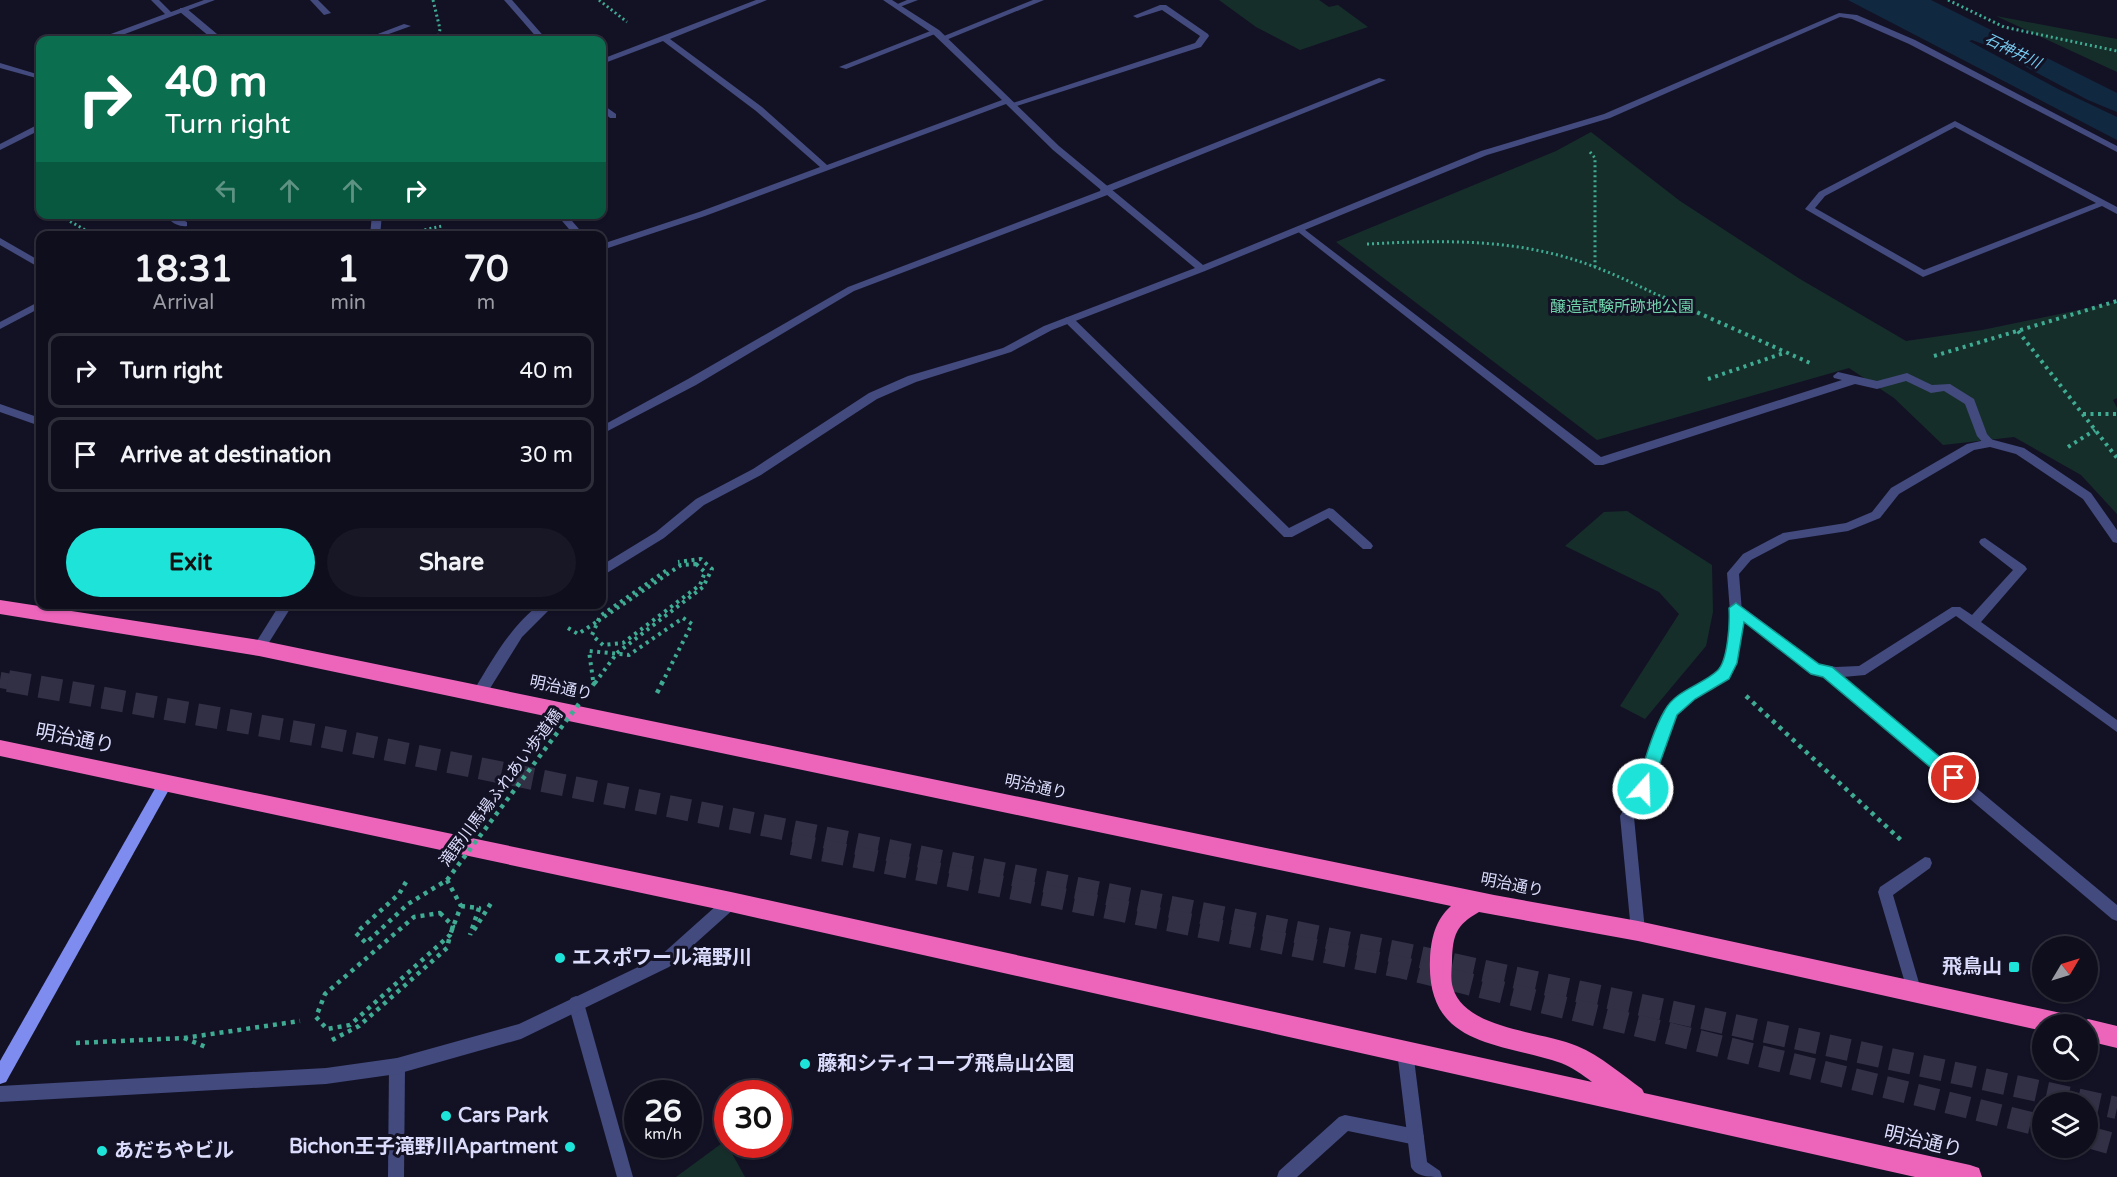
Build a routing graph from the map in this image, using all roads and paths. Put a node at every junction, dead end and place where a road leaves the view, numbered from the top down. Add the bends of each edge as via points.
1 (155, 0) edge
2 (211, 0) edge
3 (314, 0) edge
4 (433, 0) edge
5 (508, 0) edge
6 (763, 0) edge
7 (887, 0) edge
8 (914, 0) edge
9 (1040, 0) edge
10 (1948, 0) edge
11 (897, 6) junction
12 (183, 10) junction
13 (327, 14) dead end
14 (170, 15) junction
15 (1137, 16) dead end
16 (406, 26) dead end
17 (939, 35) junction
18 (114, 36) edge
19 (214, 36) edge
20 (377, 36) edge
21 (439, 36) edge
22 (540, 36) edge
23 (665, 39) junction
24 (2117, 51) edge
25 (606, 61) edge
26 (0, 65) edge
27 (843, 67) dead end
28 (36, 71) edge
29 (30, 74) junction
30 (36, 76) edge
31 (1382, 80) dead end
32 (1009, 103) junction
33 (606, 110) edge
34 (613, 116) dead end
35 (36, 129) edge
36 (0, 147) edge
37 (1586, 147) dead end
38 (2117, 148) edge
39 (826, 168) junction
40 (1105, 191) junction
41 (2103, 203) junction
42 (2117, 210) edge
43 (66, 219) edge
44 (565, 219) edge
45 (442, 225) dead end
46 (1300, 229) junction
47 (87, 231) edge
48 (417, 231) edge
49 (576, 231) edge
50 (0, 242) edge
51 (1364, 244) dead end
52 (606, 246) edge
53 (36, 264) edge
54 (1595, 267) junction
55 (1202, 269) junction
56 (2117, 301) edge
57 (36, 306) edge
58 (1070, 320) junction
59 (0, 326) edge
60 (2018, 331) junction
61 (1785, 352) junction
62 (1838, 376) joint
63 (1907, 377) junction
64 (1708, 380) dead end
65 (1855, 380) junction
66 (0, 408) edge
67 (2083, 414) junction
68 (2117, 414) edge
69 (36, 421) edge
70 (606, 428) edge
71 (2095, 430) junction
72 (1990, 443) junction
73 (2064, 450) dead end
74 (2117, 458) edge
75 (2117, 538) edge
76 (1985, 542) dead end
77 (1366, 546) dead end
78 (606, 569) edge
79 (0, 607) edge
80 (1736, 608) junction
81 (284, 609) edge
82 (542, 609) edge
83 (1973, 623) junction
84 (578, 634) dead end
85 (259, 648) junction
86 (617, 653) junction
87 (1827, 671) junction
88 (1724, 675) junction
89 (593, 680) dead end
90 (657, 693) dead end
91 (479, 694) junction
92 (2117, 727) edge
93 (0, 748) edge
94 (166, 782) junction
95 (1925, 863) joint
96 (447, 880) junction
97 (406, 882) dead end
98 (493, 900) dead end
99 (1478, 901) junction
100 (731, 902) junction
101 (461, 906) junction
102 (2117, 914) edge
103 (1638, 932) junction
104 (1915, 993) junction
105 (576, 1003) junction
106 (2032, 1018) edge
107 (300, 1021) dead end
108 (2098, 1032) edge
109 (2117, 1037) edge
110 (184, 1038) junction
111 (328, 1041) dead end
112 (76, 1043) dead end
113 (213, 1049) dead end
114 (1405, 1051) junction
115 (397, 1066) junction
116 (0, 1076) edge
117 (0, 1094) edge
118 (1643, 1103) junction
119 (1416, 1137) junction
120 (396, 1177) edge
121 (625, 1177) edge
122 (1284, 1177) edge
123 (1434, 1177) edge
124 (1970, 1177) edge

1 - 14 street
2 - 12 street
3 - 13 street
4 - 21 path
5 - 22 street
6 - 23 street
7 - 11 street
8 - 11 street
9 - 17 street
10 - 24 path via 2004,27
11 - 17 street
12 - 14 street
12 - 19 street
14 - 18 street
15 - 32 street via 1163,7 1204,36 1198,45
16 - 20 street
17 - 27 street
17 - 32 street
23 - 25 street
23 - 39 street via 759,109
26 - 29 street
28 - 29 street
29 - 30 street
31 - 40 street
32 - 39 street
32 - 40 street
33 - 34 street
35 - 36 street
37 - 54 path via 1595,158
38 - 46 street via 1912,42 1854,17 1839,15 1607,116 1485,153
39 - 52 street
40 - 55 street
40 - 70 street via 851,289
41 - 41 street via 1955,124 1822,194 1810,208 1923,274
41 - 42 street
43 - 47 path
44 - 49 street
45 - 48 path
46 - 55 street
46 - 65 street via 1599,462
50 - 53 street
51 - 54 path via 1485,241 1529,248
54 - 61 path
55 - 58 street
56 - 60 path
57 - 59 street
58 - 77 street via 1288,534 1329,512
58 - 78 street via 1007,350 912,379 873,396 757,472 699,502 660,535
60 - 63 path via 1935,356
60 - 67 path
61 - 62 path
61 - 64 path
62 - 65 street
63 - 65 street via 1877,385
63 - 72 street via 1931,389 1946,387 1970,402 1982,436
66 - 69 street
67 - 68 path
67 - 71 path
71 - 73 path
71 - 74 path
72 - 75 street via 2020,451 2087,496
72 - 80 street via 1971,447 1895,491 1876,515 1848,527 1786,536 1746,557 1733,573
76 - 83 street via 2021,570
79 - 85 highway, 明治通り
80 - 87 street via 1816,669
80 - 88 street via 1732,653
81 - 85 street
82 - 91 street via 505,648
83 - 87 street via 1956,610 1861,671
83 - 92 street
84 - 86 path, 滝野川馬場ふれあい歩道橋 via 597,621 606,615 625,602 681,565 696,564 705,572 700,585 623,643 603,645 592,635 596,625 600,616 680,561 701,558 712,569 704,587
85 - 91 highway, 明治通り
86 - 89 path via 589,651
86 - 90 path via 629,655 683,618 692,624
86 - 96 path, 滝野川馬場ふれあい歩道橋, bridge
87 - 102 street
88 - 95 path
88 - 103 street via 1690,695 1671,712 1643,789 1627,816
91 - 99 highway, 明治通り
93 - 94 highway, 明治通り
94 - 100 highway, 明治通り
94 - 116 street
95 - 104 street via 1885,892
96 - 97 path via 408,904 366,943 356,933 399,894
96 - 101 path
98 - 101 path via 470,935 479,908
99 - 103 highway, 明治通り
99 - 118 highway via 1453,916 1441,942 1441,988 1455,1012 1493,1035 1566,1053
100 - 105 street via 664,962
100 - 114 highway, 明治通り
101 - 111 path via 452,934 444,941 435,949 427,957 350,1025 327,1029 316,1017 325,994 414,917 440,913 453,926 450,937 447,948 359,1026
103 - 104 highway, 明治通り
104 - 106 highway, 明治通り
105 - 115 street via 521,1030
105 - 121 street
107 - 110 path
108 - 109 highway
110 - 112 path
110 - 113 path
114 - 118 highway, 明治通り
114 - 119 street
115 - 117 street via 326,1076
115 - 120 street
118 - 124 highway, 明治通り
119 - 122 street via 1345,1123
119 - 123 street via 1419,1167

